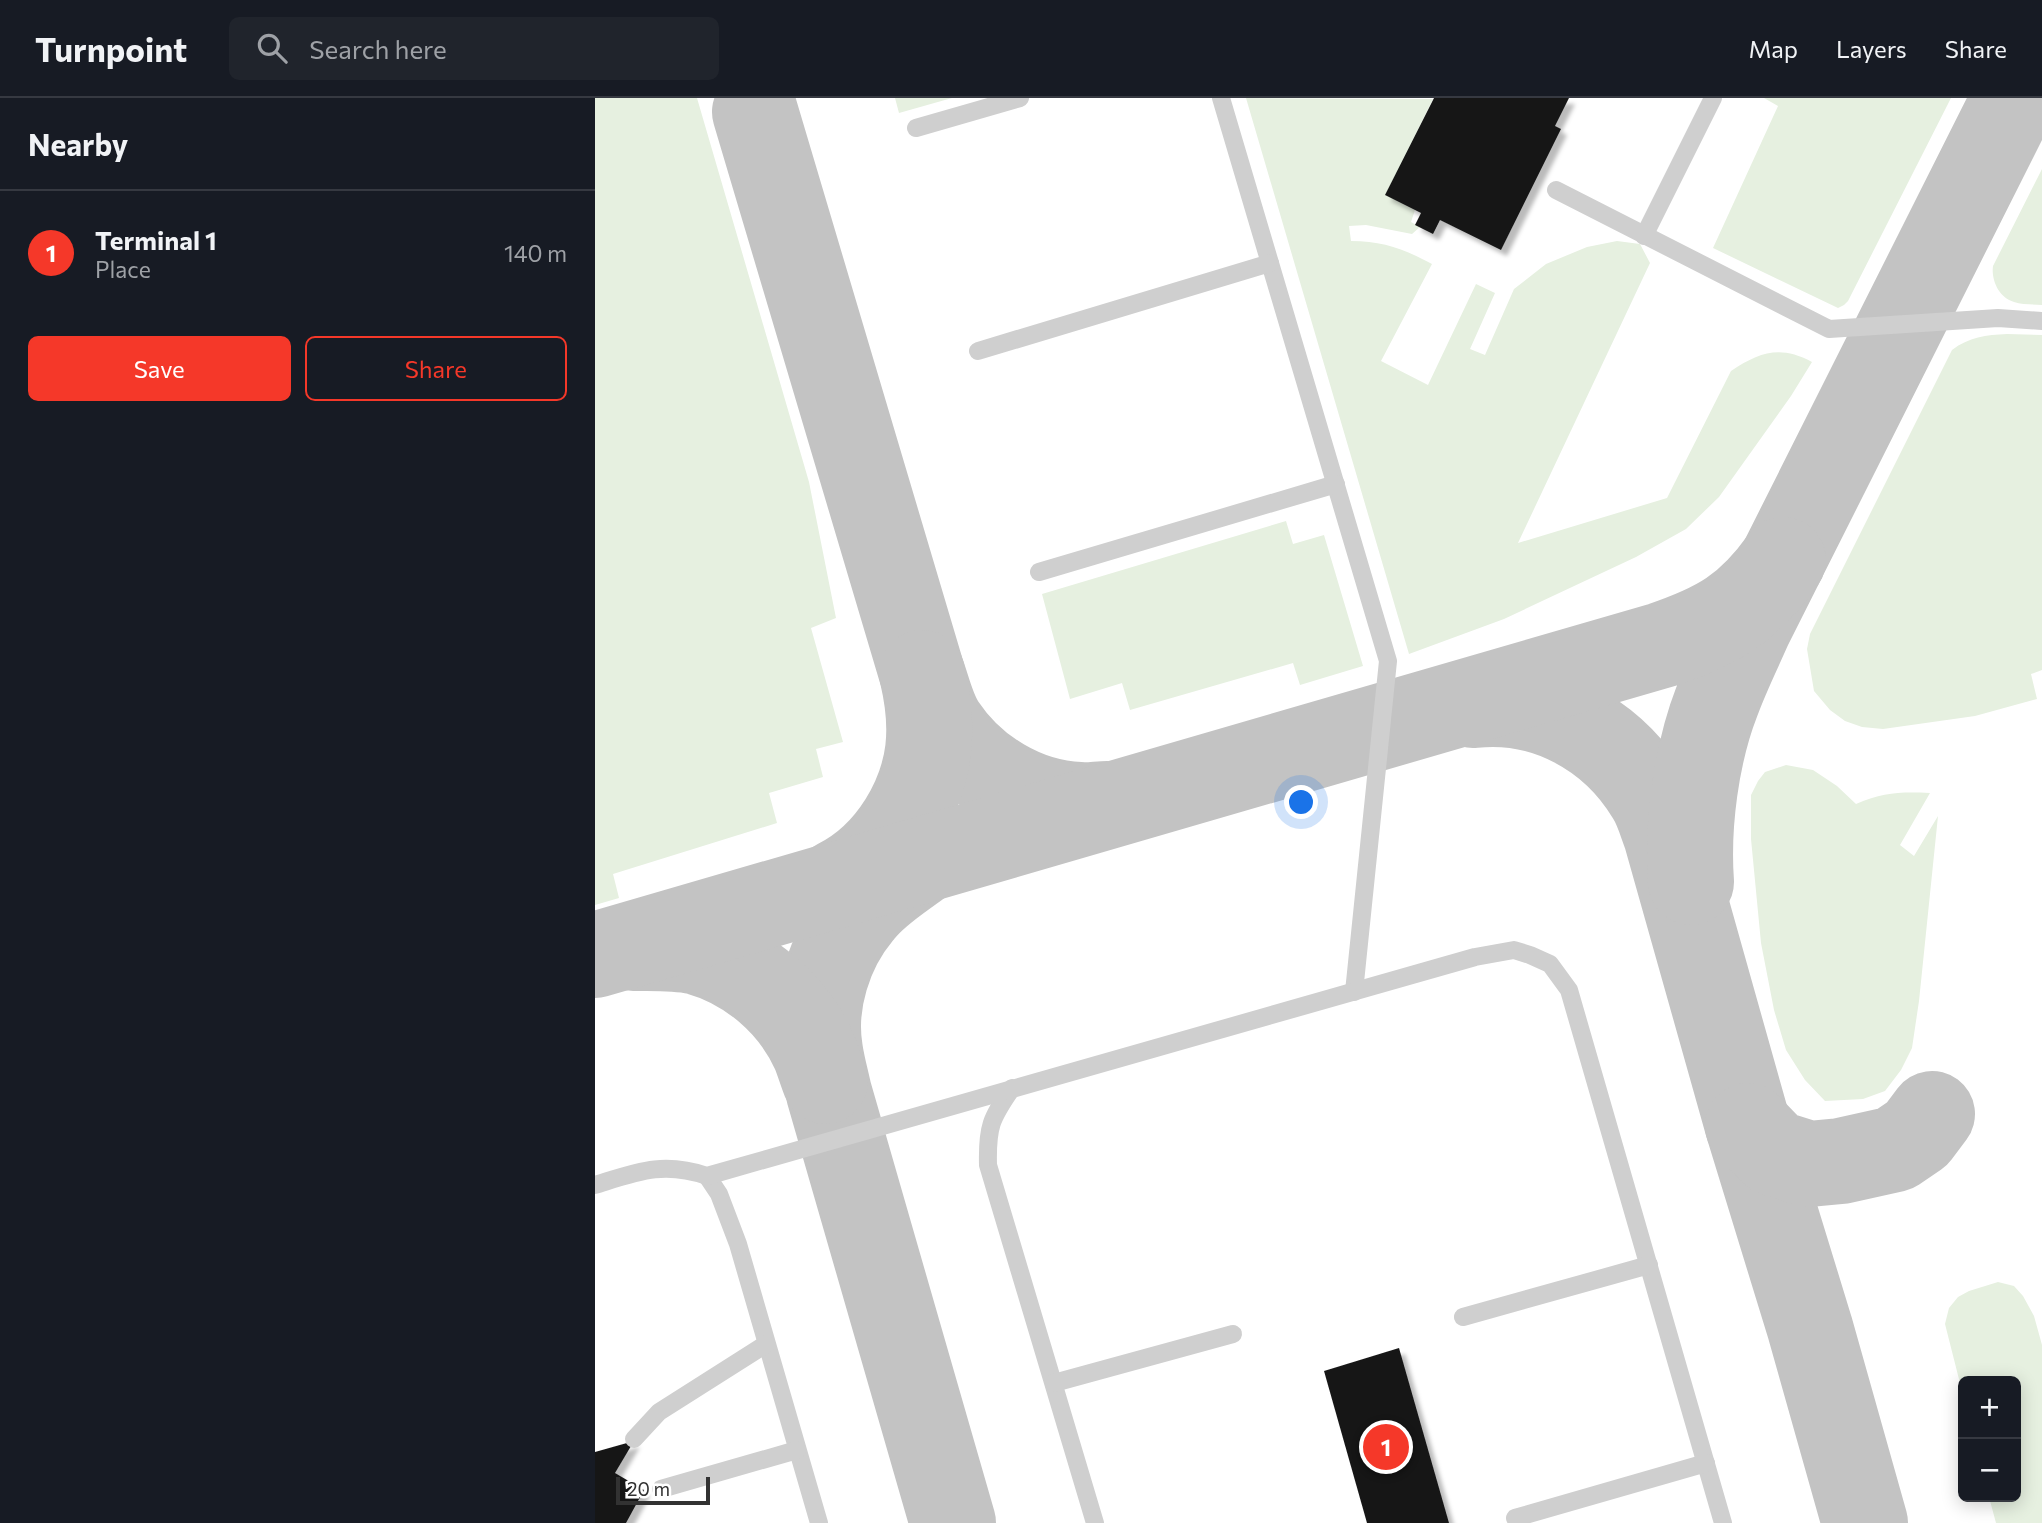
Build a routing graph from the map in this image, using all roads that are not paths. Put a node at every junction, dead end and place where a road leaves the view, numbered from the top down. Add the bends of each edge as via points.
1 (1020, 98) edge
2 (1221, 98) edge
3 (1713, 98) edge
4 (916, 128) dead end
5 (1556, 190) dead end
6 (1644, 236) junction
7 (1270, 263) junction
8 (2042, 321) edge
9 (978, 351) dead end
10 (1336, 484) junction
11 (1039, 572) dead end
12 (1354, 992) junction
13 (1012, 1088) junction
14 (707, 1176) junction
15 (595, 1185) edge
16 (1649, 1265) junction
17 (1463, 1317) dead end
18 (1233, 1334) dead end
19 (766, 1344) junction
20 (1054, 1383) junction
21 (634, 1438) dead end
22 (797, 1450) junction
23 (1706, 1463) junction
24 (661, 1489) dead end
25 (1515, 1518) dead end
26 (819, 1523) edge
27 (1095, 1523) edge
28 (1724, 1523) edge

1 - 4 lane
2 - 7 lane
3 - 6 lane
5 - 6 lane
6 - 8 lane via 1829,329 1998,318
7 - 9 lane
7 - 10 lane
10 - 11 lane
10 - 12 lane via 1388,661
12 - 13 lane
12 - 16 lane via 1514,950 1550,964 1569,990
13 - 14 lane
13 - 20 lane via 995,1114 987,1140 988,1165
14 - 15 lane via 663,1167
14 - 19 lane via 738,1244
16 - 17 lane
16 - 23 lane
18 - 20 lane
19 - 21 lane via 659,1412
19 - 22 lane
20 - 27 lane
22 - 24 lane
22 - 26 lane
23 - 25 lane
23 - 28 lane

